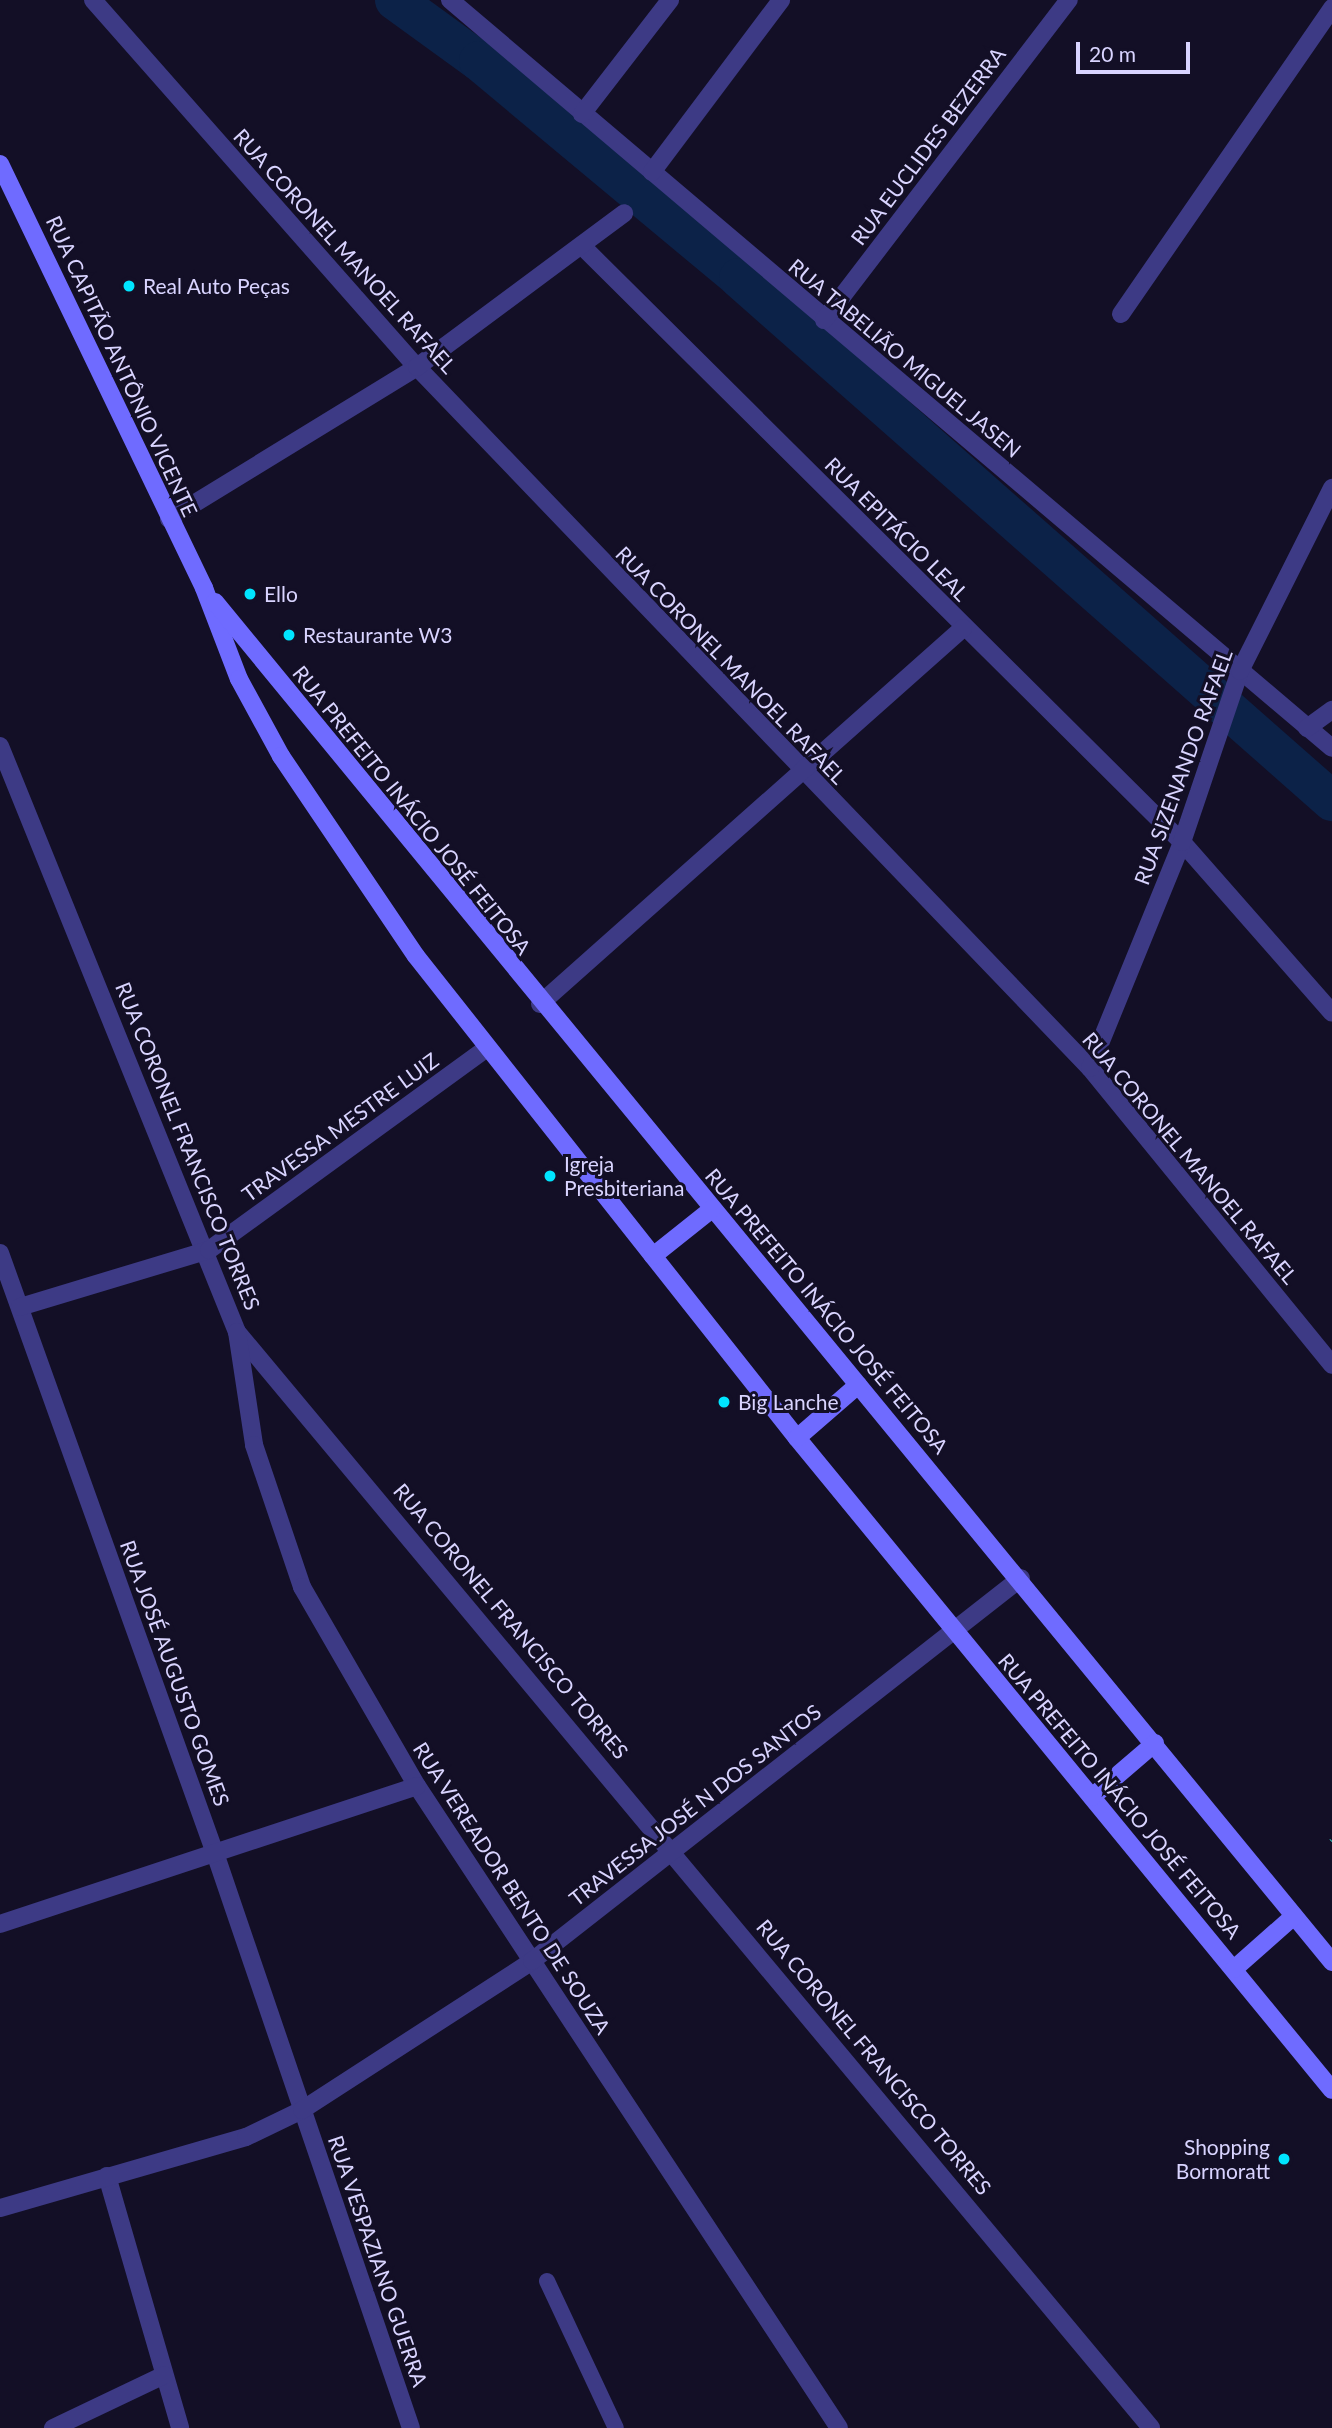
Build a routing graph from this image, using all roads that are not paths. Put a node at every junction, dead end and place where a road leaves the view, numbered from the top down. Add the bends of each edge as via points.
1 (93, 0) edge
2 (450, 0) edge
3 (670, 0) edge
4 (781, 0) edge
5 (1069, 0) edge
6 (1332, 8) edge
7 (582, 114) junction
8 (0, 164) edge
9 (652, 172) junction
10 (624, 213) dead end
11 (583, 247) junction
12 (1121, 314) dead end
13 (824, 320) junction
14 (417, 368) junction
15 (1332, 488) edge
16 (169, 519) junction
17 (204, 588) junction
18 (963, 628) junction
19 (1240, 671) junction
20 (1332, 710) edge
21 (1307, 728) junction
22 (0, 746) edge
23 (1332, 748) edge
24 (802, 774) junction
25 (1182, 842) junction
26 (540, 1004) junction
27 (1332, 1013) edge
28 (487, 1048) junction
29 (1090, 1068) junction
30 (712, 1209) junction
31 (209, 1250) junction
32 (0, 1253) edge
33 (653, 1256) junction
34 (3, 1275) edge
35 (19, 1307) junction
36 (237, 1332) junction
37 (1332, 1365) edge
38 (858, 1385) junction
39 (797, 1438) junction
40 (1021, 1578) junction
41 (954, 1631) junction
42 (1156, 1742) junction
43 (417, 1786) junction
44 (1092, 1797) junction
45 (675, 1851) junction
46 (215, 1853) junction
47 (1294, 1916) junction
48 (0, 1924) edge
49 (532, 1961) junction
50 (1332, 1962) edge
51 (1234, 1969) junction
52 (1332, 2090) edge
53 (302, 2110) junction
54 (107, 2176) junction
55 (0, 2207) edge
56 (547, 2281) dead end
57 (164, 2375) junction
58 (53, 2428) edge
59 (180, 2428) edge
60 (411, 2428) edge
61 (616, 2428) edge
62 (839, 2428) edge
63 (1151, 2428) edge

1 - 14 street, RUA CORONEL MANOEL RAFAEL
2 - 7 street, RUA TABELIÃO MIGUEL JASEN
3 - 7 street
4 - 9 street
5 - 13 street, RUA EUCLIDES BEZERRA
6 - 12 street
7 - 9 street, RUA TABELIÃO MIGUEL JASEN
8 - 16 main road, RUA CAPITÃO ANTÔNIO VICENTE
9 - 13 street, RUA TABELIÃO MIGUEL JASEN
10 - 11 street
11 - 14 street
11 - 18 street, RUA EPITÁCIO LEAL
13 - 19 street, RUA TABELIÃO MIGUEL JASEN
14 - 16 street
14 - 24 street, RUA CORONEL MANOEL RAFAEL
15 - 19 street, RUA SIZENANDO RAFAEL
16 - 17 main road, RUA CAPITÃO ANTÔNIO VICENTE
17 - 26 main road, RUA PREFEITO INÁCIO JOSÉ FEITOSA
17 - 28 main road, RUA PREFEITO INÁCIO JOSÉ FEITOSA via 239,679 281,756 416,956
18 - 24 street
18 - 25 street, RUA EPITÁCIO LEAL
19 - 21 street, RUA TABELIÃO MIGUEL JASEN
19 - 25 street, RUA SIZENANDO RAFAEL
20 - 21 street
21 - 23 street, RUA TABELIÃO MIGUEL JASEN
22 - 31 street, RUA CORONEL FRANCISCO TORRES
24 - 26 street
24 - 29 street, RUA CORONEL MANOEL RAFAEL
25 - 27 street, RUA EPITÁCIO LEAL
25 - 29 street, RUA SIZENANDO RAFAEL
26 - 30 main road, RUA PREFEITO INÁCIO JOSÉ FEITOSA
28 - 31 street, TRAVESSA MESTRE LUIZ
28 - 33 main road, RUA PREFEITO INÁCIO JOSÉ FEITOSA
29 - 37 street, RUA CORONEL MANOEL RAFAEL
30 - 33 main road
30 - 38 main road, RUA PREFEITO INÁCIO JOSÉ FEITOSA
31 - 35 street, TRAVESSA MESTRE LUIZ
31 - 36 street, RUA CORONEL FRANCISCO TORRES
32 - 34 street, RUA JOSÉ AUGUSTO GOMES
33 - 39 main road, RUA PREFEITO INÁCIO JOSÉ FEITOSA
34 - 35 street, RUA JOSÉ AUGUSTO GOMES
35 - 46 street, RUA JOSÉ AUGUSTO GOMES
36 - 43 street, RUA VEREADOR BENTO DE SOUZA via 254,1445 278,1528 302,1587
36 - 45 street, RUA CORONEL FRANCISCO TORRES
38 - 39 main road
38 - 40 main road, RUA PREFEITO INÁCIO JOSÉ FEITOSA
39 - 41 main road, RUA PREFEITO INÁCIO JOSÉ FEITOSA
40 - 41 street, TRAVESSA JOSÉ N DOS SANTOS
40 - 42 main road, RUA PREFEITO INÁCIO JOSÉ FEITOSA
41 - 44 main road, RUA PREFEITO INÁCIO JOSÉ FEITOSA
41 - 45 street, TRAVESSA JOSÉ N DOS SANTOS
42 - 44 main road
42 - 47 main road, RUA PREFEITO INÁCIO JOSÉ FEITOSA
43 - 46 street
43 - 49 street, RUA VEREADOR BENTO DE SOUZA
44 - 51 main road, RUA PREFEITO INÁCIO JOSÉ FEITOSA
45 - 49 street, TRAVESSA JOSÉ N DOS SANTOS
45 - 63 street, RUA CORONEL FRANCISCO TORRES
46 - 48 street
46 - 53 street, RUA JOSÉ AUGUSTO GOMES
47 - 50 main road, RUA PREFEITO INÁCIO JOSÉ FEITOSA
47 - 51 main road
49 - 53 street, TRAVESSA JOSÉ N DOS SANTOS
49 - 62 street, RUA VEREADOR BENTO DE SOUZA
51 - 52 main road, RUA PREFEITO INÁCIO JOSÉ FEITOSA
53 - 54 street, TRAVESSA JOSÉ N DOS SANTOS via 246,2137
53 - 60 street, RUA VESPAZIANO GUERRA
54 - 55 street, TRAVESSA JOSÉ N DOS SANTOS
54 - 57 street
56 - 61 lane
57 - 58 street
57 - 59 street

